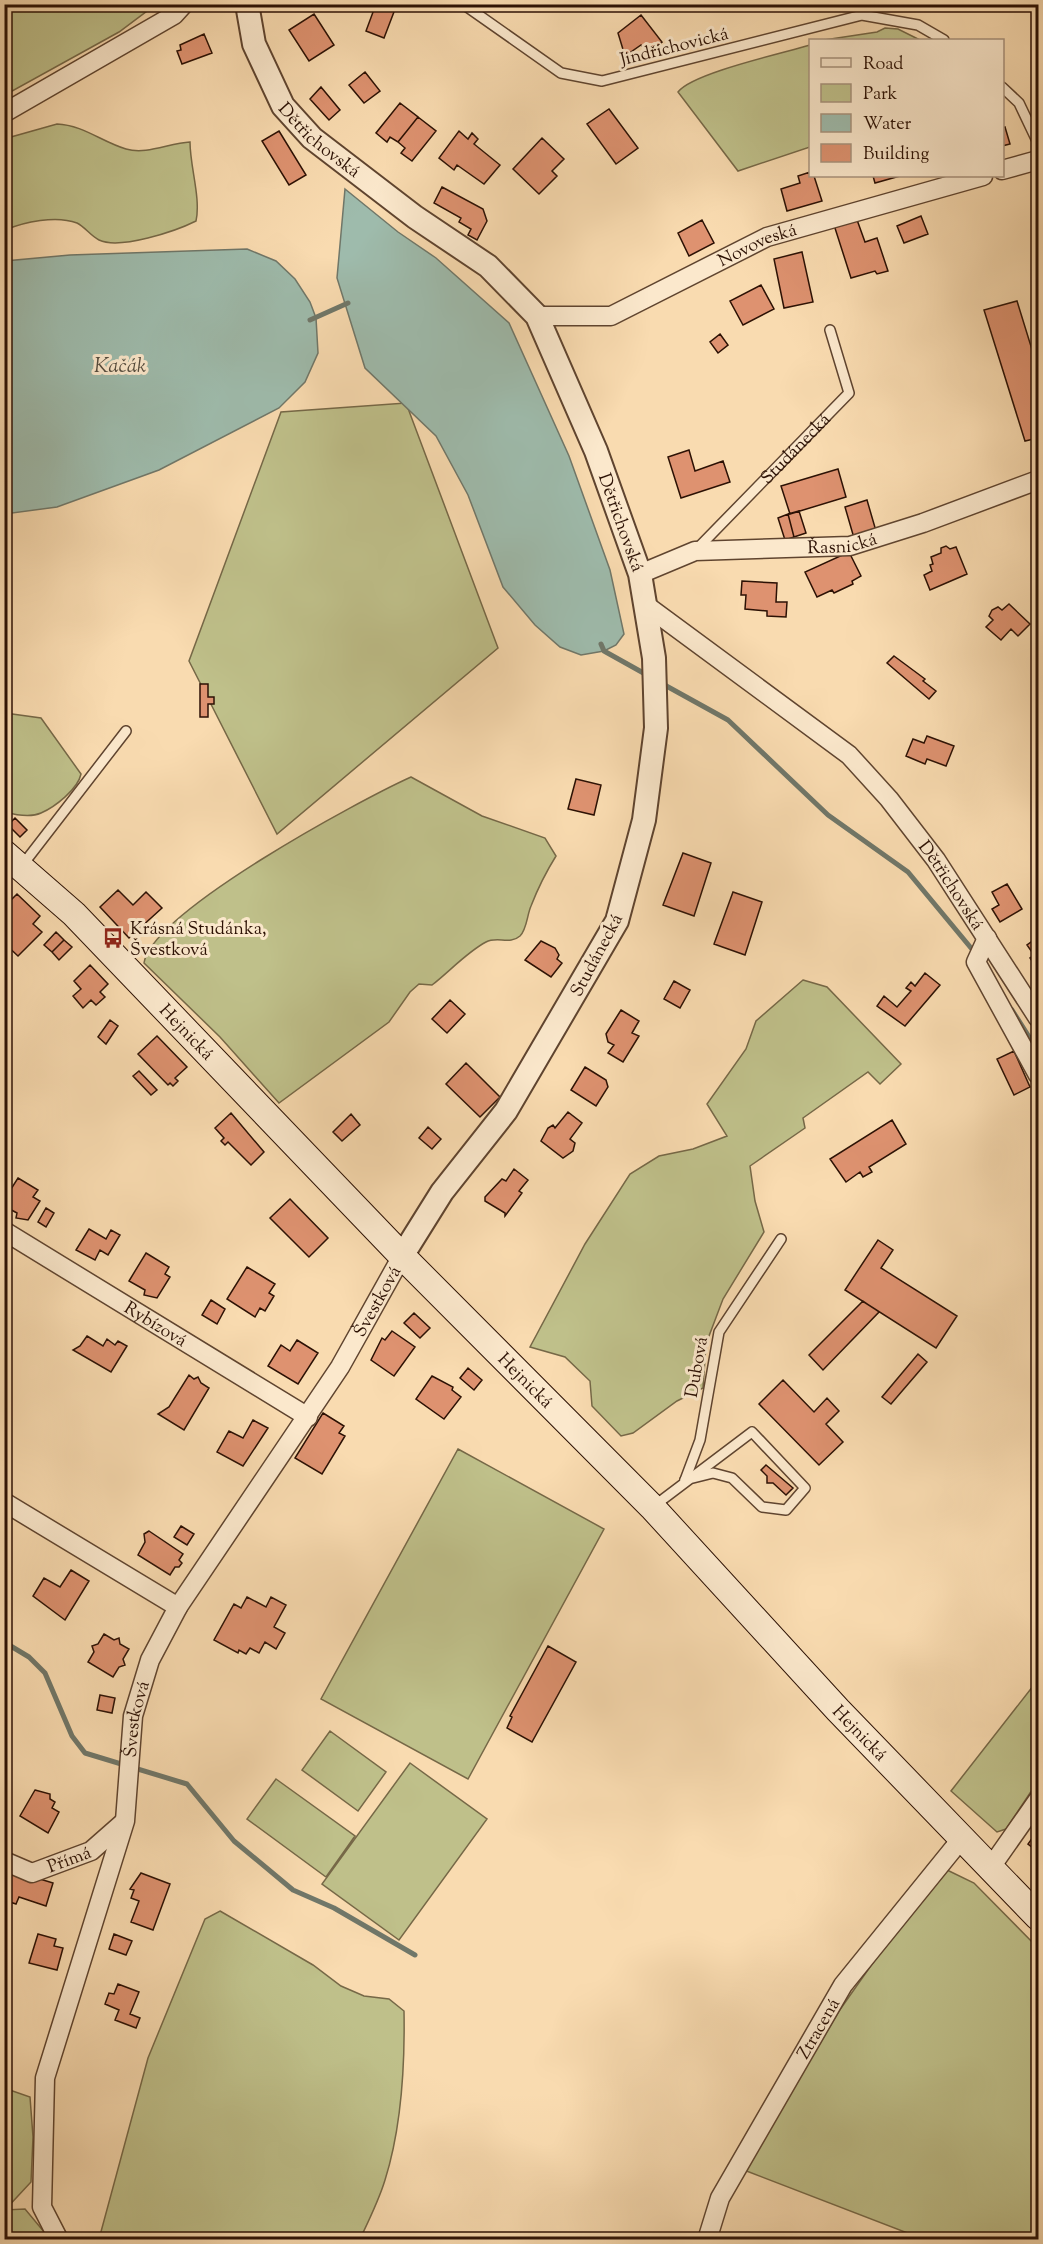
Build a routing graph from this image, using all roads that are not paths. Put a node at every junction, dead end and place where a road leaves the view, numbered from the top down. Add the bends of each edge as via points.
1 (184, 4) edge
2 (247, 4) edge
3 (463, 4) edge
4 (942, 39) edge
5 (1004, 89) edge
6 (4, 113) edge
7 (1038, 143) edge
8 (1038, 160) edge
9 (1004, 169) edge
10 (979, 177) edge
11 (537, 316) junction
12 (830, 330) dead end
13 (1038, 480) edge
14 (695, 551) junction
15 (640, 574) junction
16 (647, 606) junction
17 (126, 731) dead end
18 (13, 860) edge
19 (987, 938) junction
20 (1038, 1018) edge
21 (1038, 1075) edge
22 (4, 1231) edge
23 (781, 1239) dead end
24 (402, 1257) junction
25 (308, 1417) junction
26 (685, 1480) junction
27 (4, 1502) edge
28 (652, 1507) junction
29 (178, 1607) junction
30 (1038, 1800) edge
31 (125, 1821) junction
32 (962, 1838) junction
33 (4, 1861) edge
34 (991, 1868) junction
35 (1038, 1917) edge
36 (59, 2240) edge
37 (707, 2240) edge

1 - 6 street via 174,15
2 - 11 street, Dětřichovská via 254,44 283,106 312,138 415,217 488,266
3 - 4 lane, Jindřichovická via 561,73 602,81 862,15 918,25
5 - 7 lane via 1018,103
8 - 9 street
10 - 11 street, Novoveská via 767,237 611,316
11 - 15 street, Dětřichovská via 596,451
12 - 14 lane, Studánecká via 849,393
13 - 14 street, Řasnická via 850,546
14 - 15 street, Řasnická
15 - 16 street, Dětřichovská
16 - 19 street, Dětřichovská via 849,755 936,860
16 - 24 street, Studánecká via 654,658 656,728 644,820 617,921 506,1111 442,1192
17 - 18 lane
18 - 24 main road, Hejnická via 74,914
19 - 20 street, Dětřichovská
19 - 21 street via 976,962
22 - 25 street, Rybízová
23 - 26 lane, Dubová via 719,1332 700,1440
24 - 25 street, Švestková
24 - 28 main road, Hejnická
25 - 29 street, Švestková
26 - 26 lane via 712,1473 732,1478 762,1507 786,1509 805,1488 752,1432
26 - 28 lane
27 - 29 street
28 - 32 main road, Hejnická via 838,1710
29 - 31 street, Švestková via 150,1660 133,1716
30 - 34 street
31 - 33 street, Přímá via 92,1851 32,1873
31 - 36 street, Švestková via 45,2078 42,2207
32 - 34 main road, Hejnická
32 - 37 street, Ztracená via 843,1985 720,2198
34 - 35 main road, Hejnická

